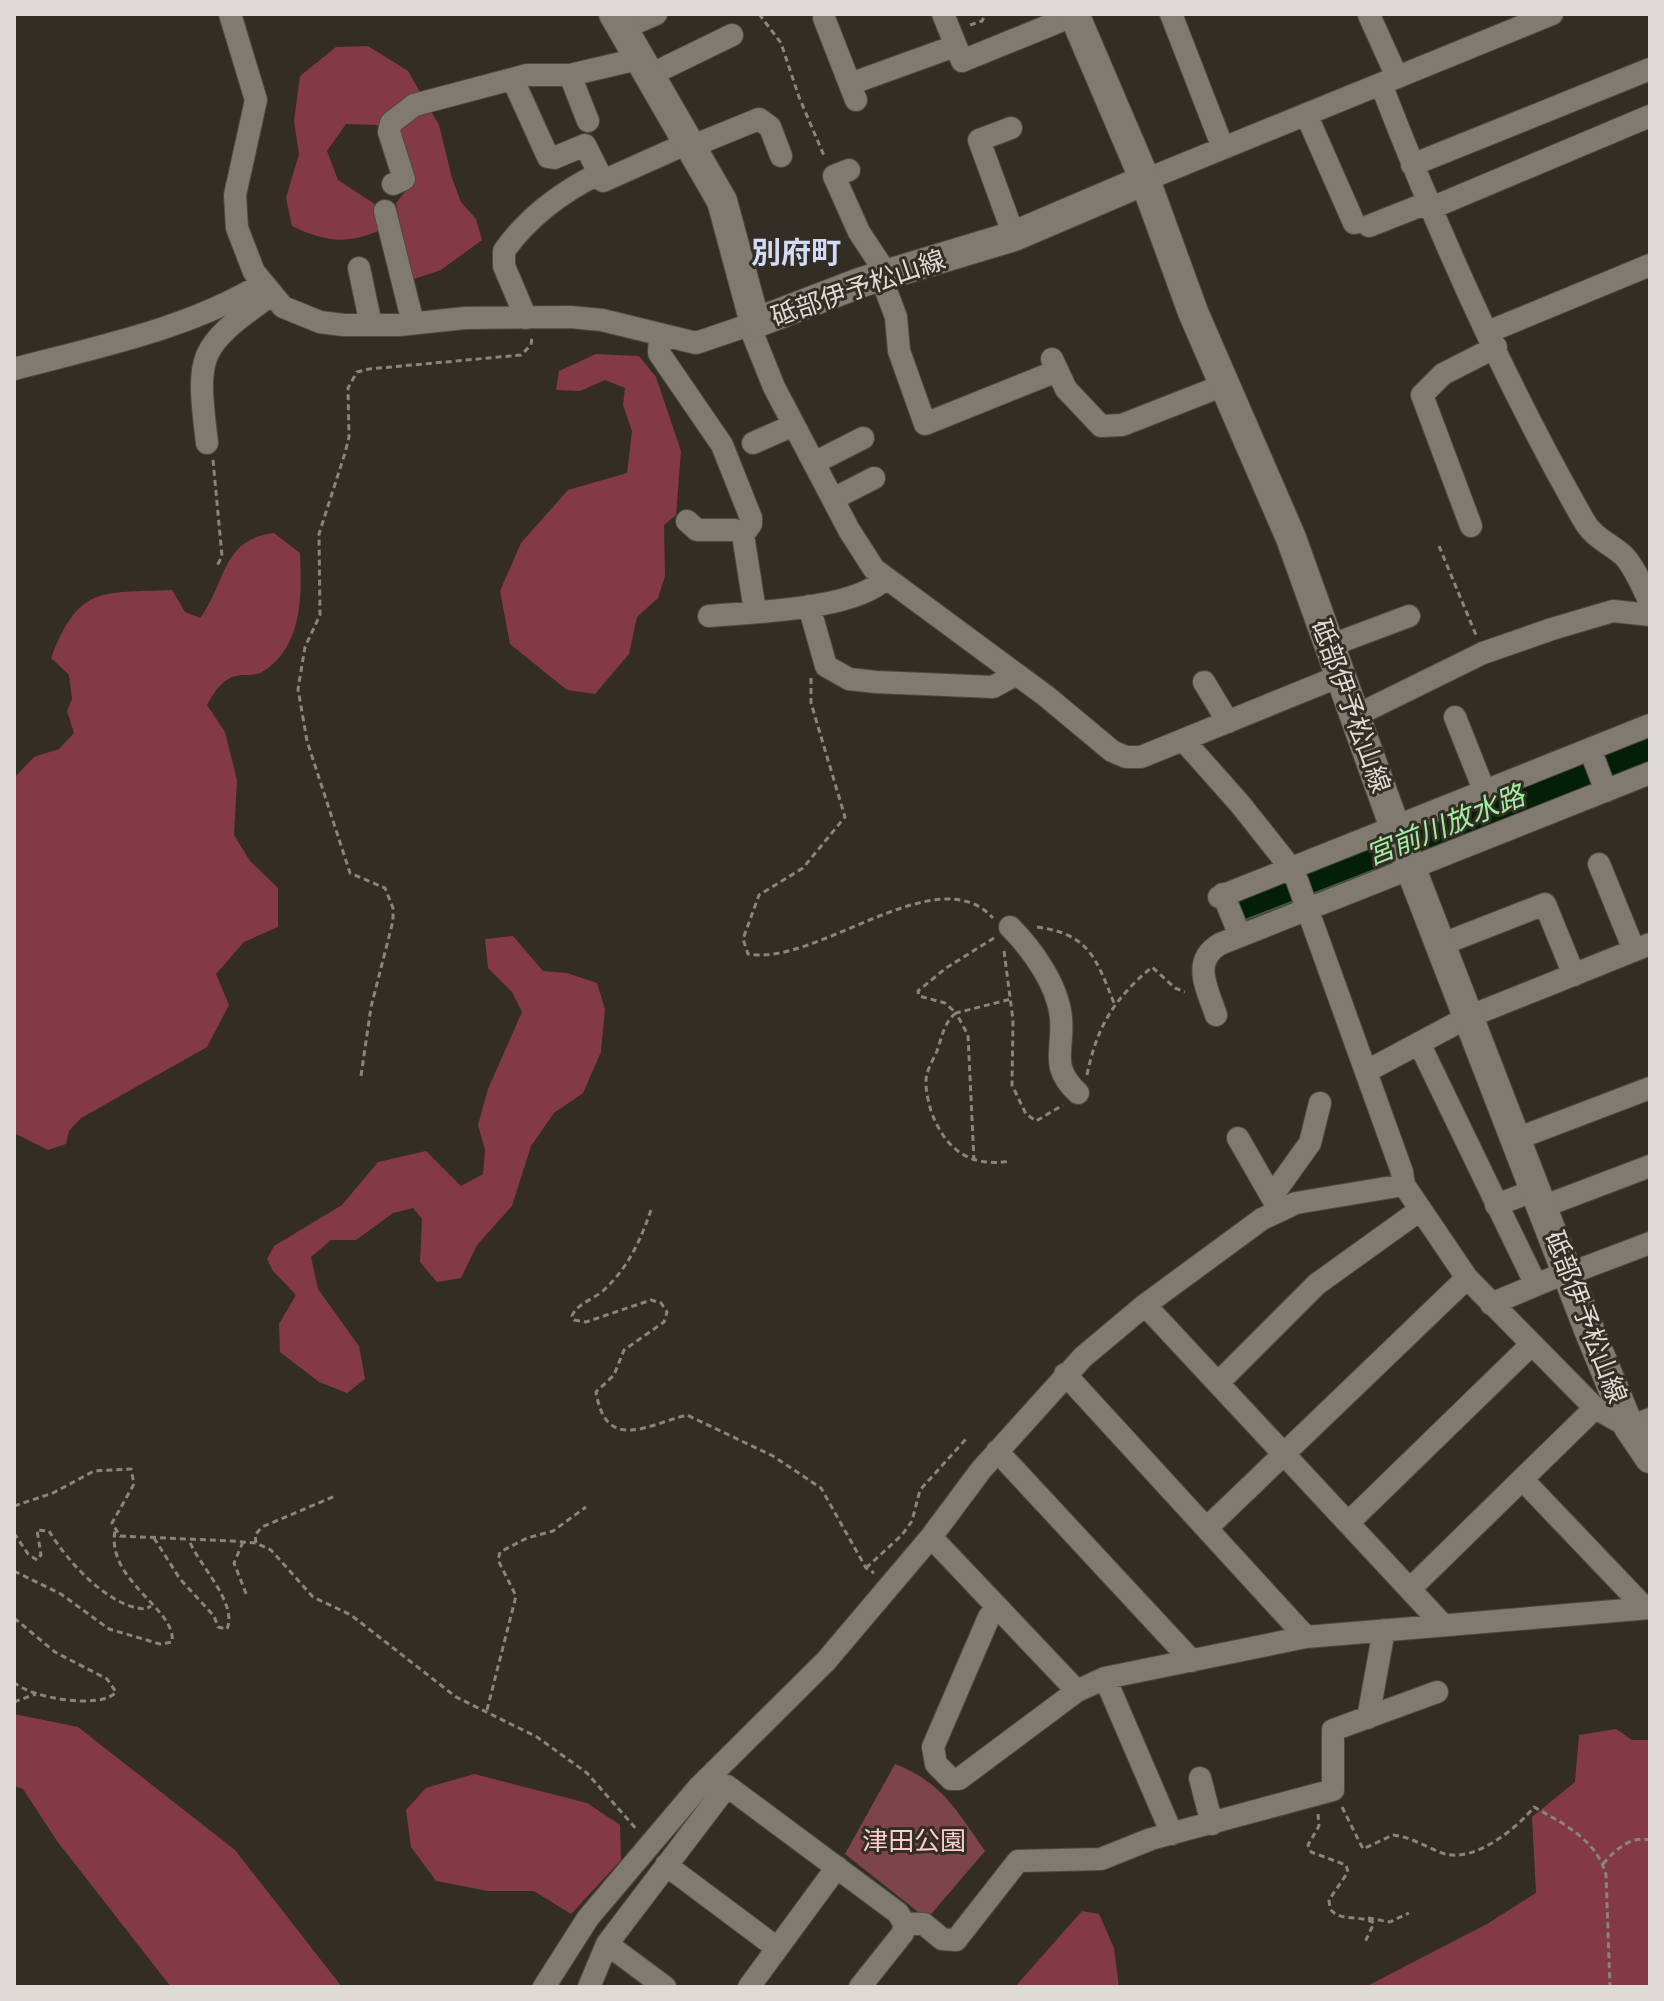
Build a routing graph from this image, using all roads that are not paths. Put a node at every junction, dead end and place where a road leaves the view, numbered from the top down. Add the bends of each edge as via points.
1 (230, 14) edge
2 (656, 14) edge
3 (943, 14) edge
4 (1075, 14) edge
5 (1171, 14) edge
6 (1552, 14) edge
7 (1369, 15) edge
8 (824, 18) dead end
9 (618, 22) edge
10 (732, 35) dead end
11 (955, 46) junction
12 (643, 68) junction
13 (1650, 69) edge
14 (570, 75) junction
15 (513, 80) junction
16 (1389, 80) junction
17 (1306, 114) junction
18 (1650, 116) edge
19 (588, 121) dead end
20 (1011, 128) dead end
21 (689, 145) junction
22 (1223, 148) junction
23 (782, 156) dead end
24 (1412, 165) junction
25 (841, 173) road end
26 (598, 174) junction
27 (1145, 180) junction
28 (393, 184) dead end
29 (1428, 206) junction
30 (385, 211) dead end
31 (1014, 236) junction
32 (359, 268) dead end
33 (1648, 273) edge
34 (885, 276) junction
35 (267, 290) junction
36 (530, 318) junction
37 (413, 323) junction
38 (752, 324) junction
39 (371, 325) junction
40 (660, 335) junction
41 (1492, 339) junction
42 (14, 369) edge
43 (1224, 385) junction
44 (794, 425) junction
45 (863, 438) dead end
46 (207, 443) road end
47 (753, 443) dead end
48 (814, 463) junction
49 (874, 478) dead end
50 (833, 499) junction
51 (1474, 517) dead end
52 (687, 521) dead end
53 (743, 535) junction
54 (885, 579) junction
55 (1650, 602) edge
56 (809, 606) junction
57 (755, 611) junction
58 (1650, 615) edge
59 (709, 616) dead end
60 (1409, 616) dead end
61 (1329, 646) junction
62 (1015, 675) junction
63 (1340, 676) junction
64 (1204, 682) dead end
65 (1355, 716) junction
66 (1455, 717) dead end
67 (1228, 722) junction
68 (1650, 725) edge
69 (1185, 742) junction
70 (1591, 752) junction
71 (1650, 773) edge
72 (1605, 787) junction
73 (1484, 790) junction
74 (1402, 846) junction
75 (1599, 864) dead end
76 (1292, 870) junction
77 (1308, 905) junction
78 (1006, 928) road end
79 (1239, 933) junction
80 (1440, 945) junction
81 (1642, 947) edge
82 (1574, 975) junction
83 (1216, 1015) dead end
84 (1468, 1017) junction
85 (1419, 1043) junction
86 (1367, 1071) junction
87 (1650, 1088) edge
88 (1078, 1093) dead end
89 (1320, 1103) dead end
90 (1238, 1138) dead end
91 (1516, 1139) junction
92 (1650, 1166) edge
93 (1404, 1185) junction
94 (1539, 1198) junction
95 (1276, 1204) junction
96 (1496, 1205) junction
97 (1420, 1210) junction
98 (1650, 1243) edge
99 (1568, 1273) junction
100 (1467, 1278) junction
101 (1536, 1285) junction
102 (1491, 1304) junction
103 (1145, 1305) junction
104 (1530, 1346) junction
105 (1065, 1374) junction
106 (1218, 1383) junction
107 (1595, 1408) junction
108 (1640, 1423) edge
109 (997, 1451) junction
110 (1285, 1455) junction
111 (1650, 1458) edge
112 (1523, 1480) junction
113 (1348, 1523) junction
114 (1209, 1526) junction
115 (931, 1537) junction
116 (1410, 1589) junction
117 (998, 1608) junction
118 (1648, 1608) edge
119 (1443, 1625) junction
120 (1384, 1630) junction
121 (1306, 1637) junction
122 (1192, 1661) junction
123 (1105, 1678) junction
124 (1077, 1691) junction
125 (1437, 1692) dead end
126 (1368, 1718) junction
127 (723, 1777) junction
128 (1200, 1778) dead end
129 (1212, 1824) junction
130 (1172, 1834) junction
131 (666, 1865) junction
132 (837, 1867) junction
133 (904, 1923) junction
134 (607, 1944) junction
135 (777, 1948) junction
136 (544, 1987) edge
137 (589, 1987) edge
138 (665, 1987) edge
139 (749, 1987) edge
140 (860, 1987) edge

1 - 35 street via 256,100 235,213 243,244
2 - 9 street
3 - 11 street
4 - 11 street via 962,61
4 - 27 main road, 砥部伊予松山線
5 - 22 street
6 - 16 street
7 - 16 street
8 - 11 street via 853,92
9 - 12 main road, 砥部伊予松山線
10 - 12 street
12 - 14 street
12 - 21 main road, 砥部伊予松山線
13 - 24 street
14 - 15 street
14 - 19 street
15 - 26 street via 548,157 585,145
15 - 28 street via 414,105 391,123 404,179
16 - 17 street
16 - 24 street
17 - 22 street
17 - 29 street via 1362,224
18 - 29 street
20 - 31 street via 979,140
21 - 23 street via 759,119 770,127
21 - 26 street via 603,181
21 - 38 main road, 砥部伊予松山線 via 722,201
22 - 27 street
24 - 29 street
25 - 34 street via 859,232
26 - 36 street via 538,213 504,251 504,266
27 - 31 main road, 砥部伊予松山線
27 - 43 main road, 砥部伊予松山線
29 - 41 street
30 - 37 street
31 - 34 main road, 砥部伊予松山線
32 - 39 street
33 - 41 street
34 - 38 main road, 砥部伊予松山線
34 - 43 street via 899,351 925,424 1054,365 1080,407 1101,426 1111,427
35 - 39 street via 283,307 320,322
35 - 42 street via 106,345
35 - 46 street via 215,338 205,358 200,379
36 - 37 street
36 - 40 street via 602,320
37 - 39 street
38 - 40 street via 696,343
38 - 44 street via 761,358
40 - 53 street via 659,353 722,445 751,518
41 - 51 street via 1422,395 1424,433
41 - 55 street via 1584,522 1594,537 1629,562
43 - 61 main road, 砥部伊予松山線 via 1291,538
44 - 47 street
44 - 48 street
45 - 48 street
48 - 50 street
49 - 50 street
50 - 54 street via 861,550
52 - 53 street via 697,530 735,530
53 - 57 street
54 - 56 street via 874,590
54 - 62 street
56 - 57 street
56 - 62 street via 826,666 849,679 993,687
57 - 59 street
58 - 65 street via 1596,614 1483,653
60 - 61 street
61 - 63 main road, 砥部伊予松山線
62 - 69 street via 1126,757
63 - 65 main road, 砥部伊予松山線
63 - 67 street
64 - 67 street
65 - 74 main road, 砥部伊予松山線
66 - 73 street
67 - 69 street
68 - 70 street
69 - 76 street
70 - 72 street
70 - 73 street
71 - 72 street
72 - 74 street
73 - 74 street
74 - 76 street
74 - 77 street
74 - 80 main road, 砥部伊予松山線
75 - 81 street
76 - 77 street
76 - 79 street via 1223,898
77 - 79 street
77 - 86 street
78 - 88 street via 1033,953 1050,988 1061,1015 1061,1073
79 - 83 street via 1206,952 1202,961
80 - 82 street via 1545,904
80 - 84 main road, 砥部伊予松山線
81 - 82 street
82 - 84 street
84 - 85 street
84 - 91 main road, 砥部伊予松山線
85 - 86 street
85 - 96 street
86 - 93 street
87 - 91 street
89 - 95 street via 1310,1143
90 - 95 street
91 - 94 main road, 砥部伊予松山線
92 - 94 street
93 - 95 street
93 - 97 street
94 - 96 street
94 - 99 main road, 砥部伊予松山線
95 - 103 street
96 - 101 street
97 - 100 street
97 - 106 street via 1317,1284
98 - 99 street
99 - 101 street
99 - 108 main road, 砥部伊予松山線
100 - 102 street
100 - 110 street
101 - 102 street
102 - 104 street
103 - 105 street
103 - 106 street
104 - 107 street
104 - 113 street
105 - 109 street
105 - 114 street
106 - 110 street
107 - 108 street
107 - 112 street
108 - 111 main road, 砥部伊予松山線
109 - 115 street
109 - 122 street
110 - 113 street
110 - 114 street
112 - 116 street
112 - 118 street
113 - 116 street
114 - 121 street
115 - 117 street
115 - 127 street
116 - 119 street
117 - 124 street
117 - 124 street via 989,1617 933,1747 936,1764 951,1779 959,1779
118 - 119 street
119 - 120 street
120 - 121 street
120 - 126 street
121 - 122 street
122 - 123 street
123 - 124 street
123 - 130 street
125 - 126 street
126 - 129 street via 1333,1730 1326,1792
127 - 131 street
127 - 132 street
127 - 136 street via 698,1788 588,1918
128 - 129 street
129 - 130 street
130 - 133 street via 1101,1859 1018,1861 956,1940 942,1939 924,1924
131 - 134 street
131 - 135 street
132 - 133 street
132 - 135 street
133 - 140 street via 903,1933
134 - 137 street
134 - 138 street
135 - 139 street

